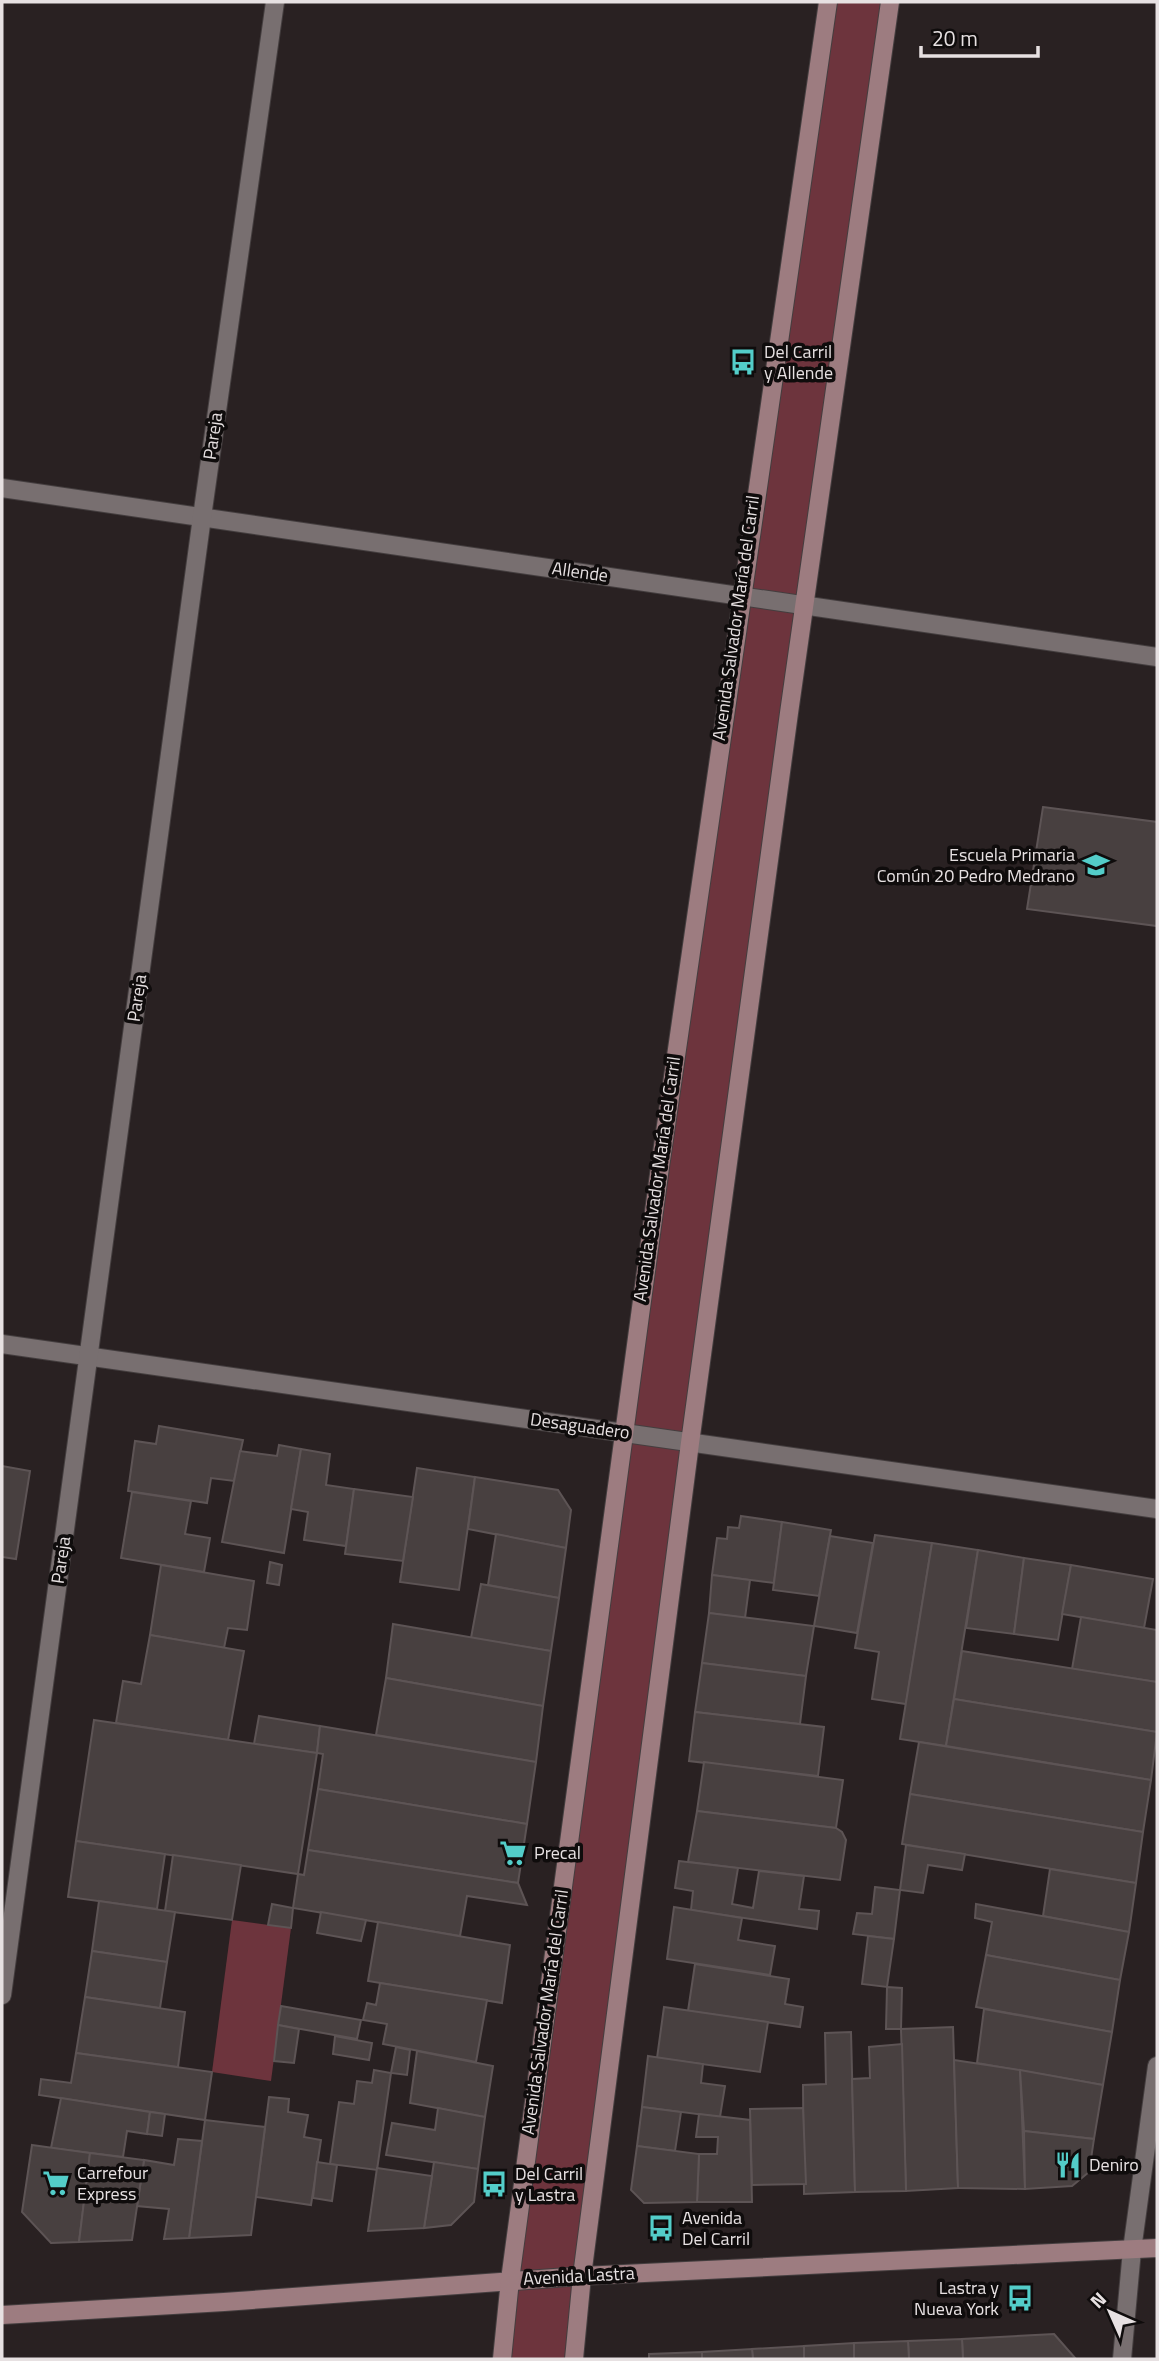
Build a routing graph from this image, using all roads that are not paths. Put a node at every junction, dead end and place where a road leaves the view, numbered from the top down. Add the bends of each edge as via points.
1 (275, 2) edge
2 (828, 2) edge
3 (890, 2) edge
4 (2, 488) edge
5 (202, 517) junction
6 (739, 596) junction
7 (805, 606) junction
8 (1157, 657) edge
9 (2, 1344) edge
10 (88, 1356) junction
11 (622, 1431) junction
12 (690, 1443) junction
13 (1157, 1508) edge
14 (2, 1994) edge
15 (1157, 2066) edge
16 (1157, 2248) edge
17 (1132, 2249) junction
18 (582, 2276) junction
19 (510, 2280) junction
20 (2, 2315) edge
21 (502, 2359) edge
22 (574, 2359) edge
23 (1122, 2359) edge

1 - 5 street, Pareja
2 - 6 street, Avenida Salvador María del Carril
3 - 7 street
4 - 5 street, Allende
5 - 6 street, Allende
5 - 10 street, Pareja
6 - 7 street, Allende
6 - 11 street, Avenida Salvador María del Carril
7 - 8 street, Allende
7 - 12 street
9 - 10 street, Desaguadero
10 - 11 street, Desaguadero
10 - 14 street, Pareja
11 - 12 street, Desaguadero
11 - 19 street, Avenida Salvador María del Carril
12 - 13 street, Desaguadero
12 - 18 street
15 - 17 street
16 - 17 street, Avenida Lastra
17 - 18 street, Avenida Lastra
17 - 23 street
18 - 19 street, Avenida Lastra
18 - 22 street
19 - 20 street, Avenida Lastra
19 - 21 street, Avenida Salvador María del Carril

